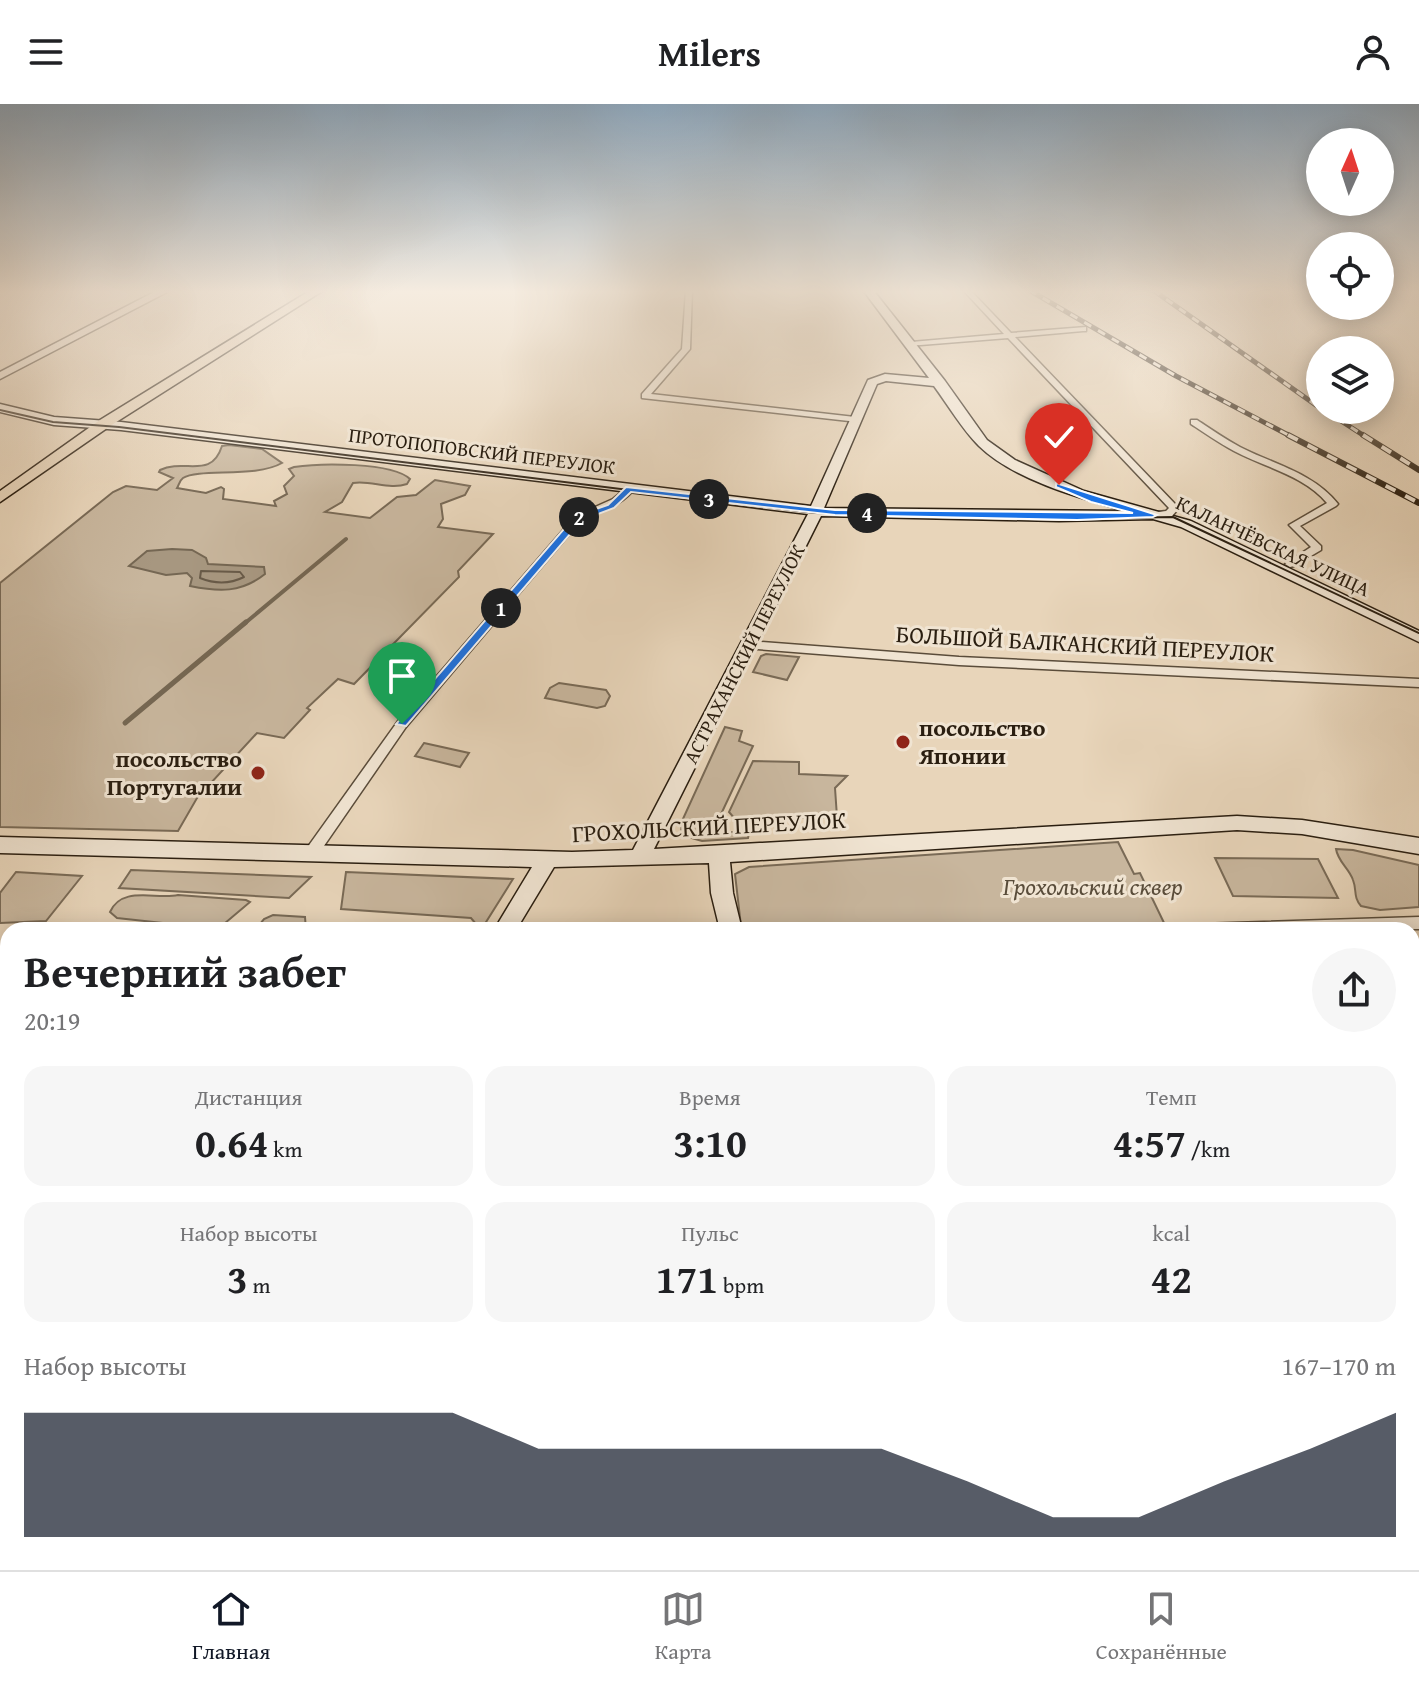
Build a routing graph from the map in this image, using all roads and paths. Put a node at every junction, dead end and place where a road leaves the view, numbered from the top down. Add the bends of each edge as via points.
1 (34, 358) edge
2 (190, 358) edge
3 (210, 358) edge
4 (678, 358) edge
5 (922, 358) edge
6 (1031, 358) edge
7 (0, 376) edge
8 (941, 383) junction
9 (0, 408) edge
10 (855, 420) junction
11 (1194, 422) dead end
12 (85, 423) junction
13 (103, 425) junction
14 (0, 482) edge
15 (629, 489) junction
16 (0, 498) edge
17 (1110, 504) junction
18 (815, 511) junction
19 (1172, 512) junction
20 (1153, 515) junction
21 (1290, 564) junction
22 (1419, 626) edge
23 (1419, 637) edge
24 (748, 645) junction
25 (1419, 683) edge
26 (0, 845) edge
27 (1419, 846) edge
28 (312, 852) junction
29 (719, 855) junction
30 (640, 857) junction
31 (548, 859) junction
32 (510, 922) edge
33 (729, 922) edge

1 - 7 street
2 - 12 main road
3 - 13 main road
4 - 10 street via 645,396
5 - 8 street
6 - 19 street via 1174,508
8 - 10 street, АСТРАХАНСКИЙ ПЕРЕУЛОК via 874,380
8 - 17 street via 983,443 1000,457
9 - 12 street, ПРОТОПОПОВСКИЙ ПЕРЕУЛОК
10 - 18 street, АСТРАХАНСКИЙ ПЕРЕУЛОК
11 - 21 street via 1332,500 1294,525 1317,548
12 - 13 street, ПРОТОПОПОВСКИЙ ПЕРЕУЛОК
12 - 14 main road
13 - 15 street, ПРОТОПОПОВСКИЙ ПЕРЕУЛОК
13 - 16 main road
15 - 18 street, ПРОТОПОПОВСКИЙ ПЕРЕУЛОК
15 - 28 street via 619,501 574,523 402,724
17 - 19 street, КАЛАНЧЁВСКАЯ УЛИЦА
17 - 20 street, КАЛАНЧЁВСКАЯ УЛИЦА
18 - 20 street, ПРОТОПОПОВСКИЙ ПЕРЕУЛОК
18 - 24 street, АСТРАХАНСКИЙ ПЕРЕУЛОК
19 - 20 street
19 - 21 street, КАЛАНЧЁВСКАЯ УЛИЦА
20 - 23 street, КАЛАНЧЁВСКАЯ УЛИЦА via 1186,524
21 - 22 street, КАЛАНЧЁВСКАЯ УЛИЦА
24 - 25 street, БОЛЬШОЙ БАЛКАНСКИЙ ПЕРЕУЛОК via 959,661
24 - 30 street, АСТРАХАНСКИЙ ПЕРЕУЛОК
26 - 28 street, ГРОХОЛЬСКИЙ ПЕРЕУЛОК
27 - 29 street, ГРОХОЛЬСКИЙ ПЕРЕУЛОК via 1302,827 1237,823
28 - 31 street, ГРОХОЛЬСКИЙ ПЕРЕУЛОК
29 - 30 street, ГРОХОЛЬСКИЙ ПЕРЕУЛОК
29 - 33 street
30 - 31 street, ГРОХОЛЬСКИЙ ПЕРЕУЛОК
31 - 32 street

